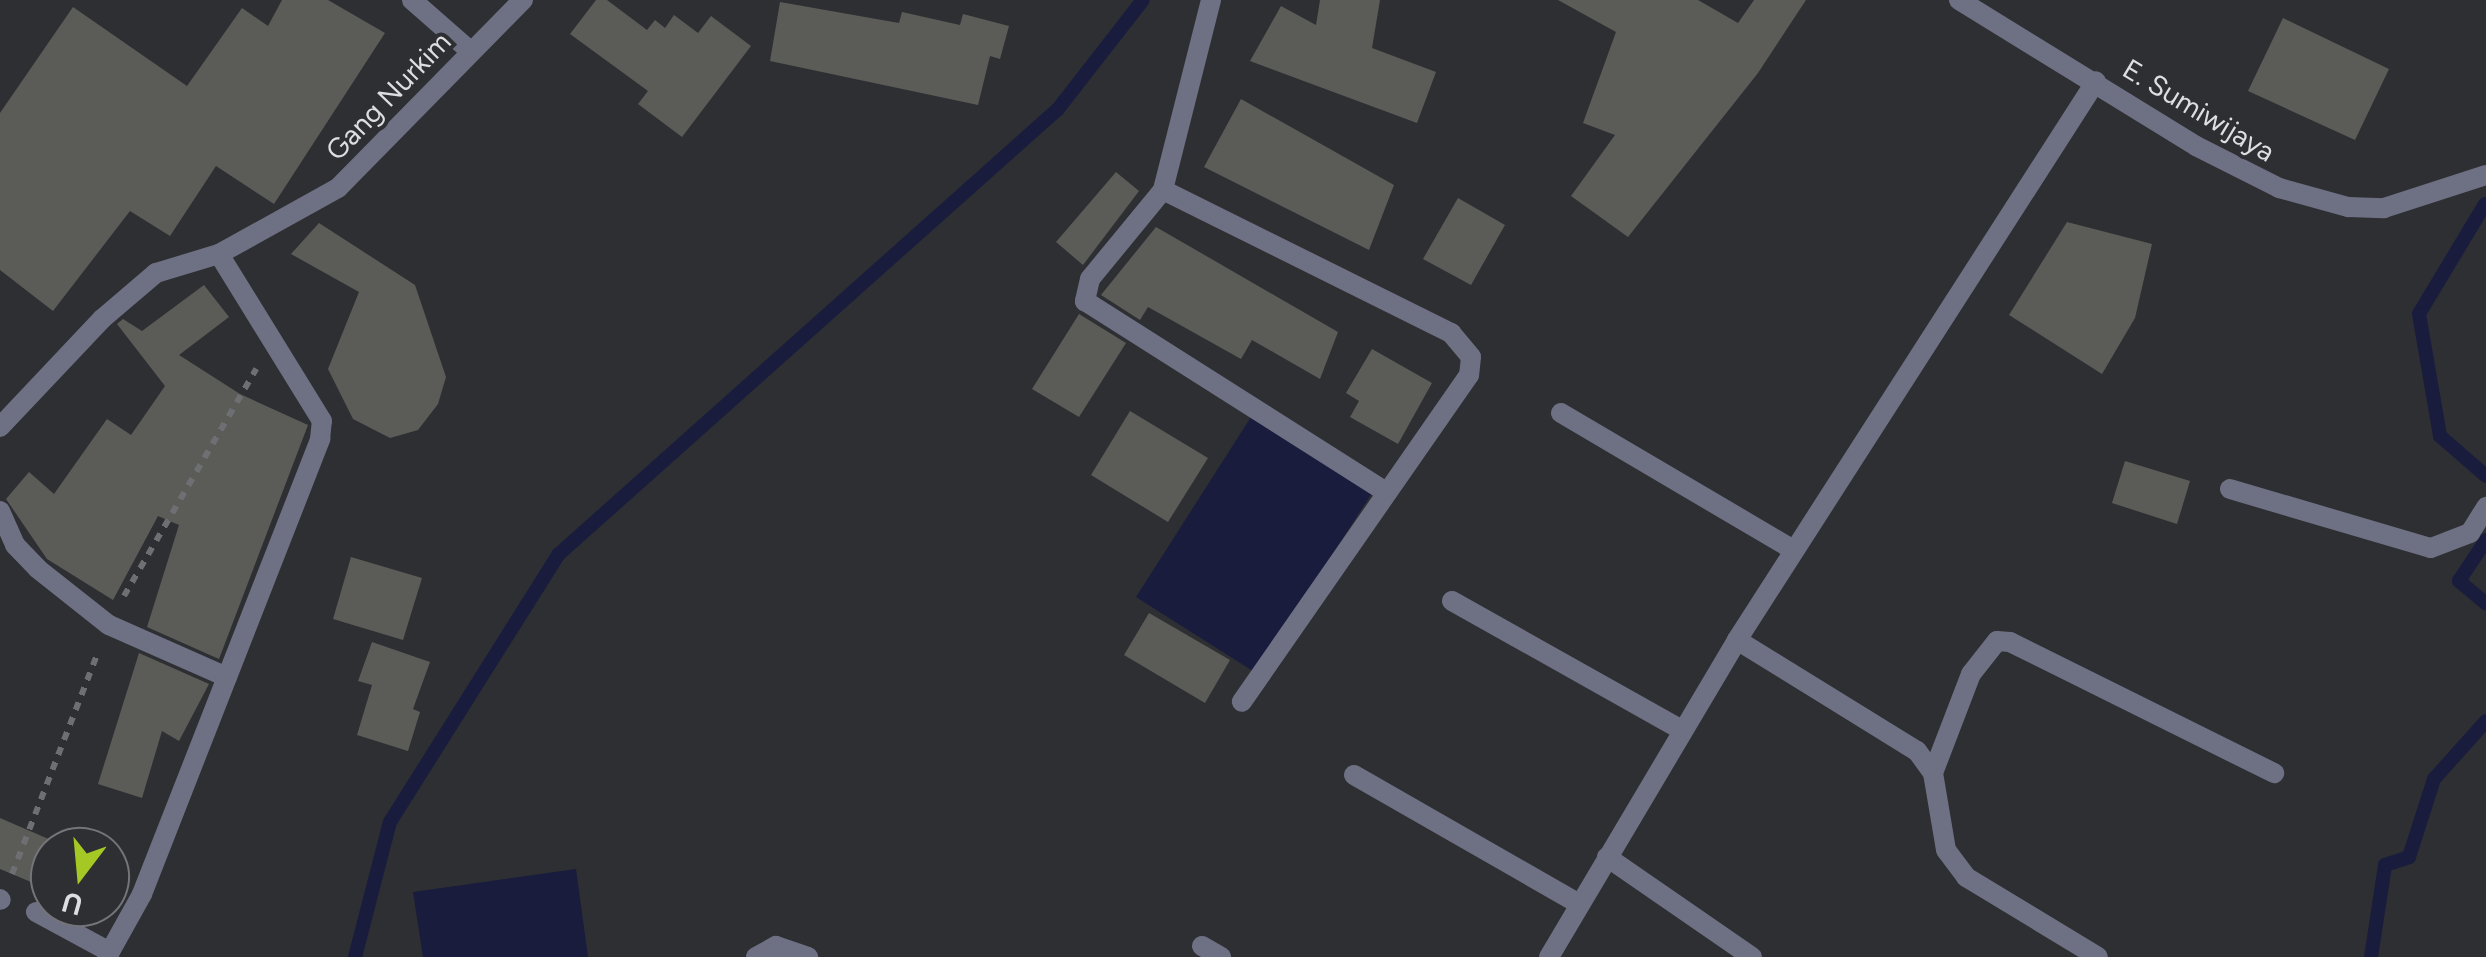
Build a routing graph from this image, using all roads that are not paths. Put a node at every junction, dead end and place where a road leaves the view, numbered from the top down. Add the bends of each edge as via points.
1 (412, 0) edge
2 (523, 0) edge
3 (1211, 0) edge
4 (1958, 0) edge
5 (470, 50) junction
6 (2096, 80) junction
7 (2486, 174) edge
8 (1163, 190) junction
9 (218, 254) junction
10 (1561, 412) dead end
11 (0, 428) edge
12 (2230, 489) dead end
13 (1386, 492) junction
14 (2486, 507) edge
15 (0, 511) edge
16 (1794, 550) junction
17 (1452, 601) dead end
18 (1737, 640) junction
19 (227, 677) junction
20 (1242, 702) dead end
21 (1682, 730) junction
22 (2274, 773) dead end
23 (1934, 774) junction
24 (1354, 775) dead end
25 (1607, 857) junction
26 (1579, 904) junction
27 (62, 927) edge
28 (1202, 946) dead end
29 (108, 954) edge
30 (756, 957) edge
31 (808, 957) edge
32 (1221, 957) edge
33 (1549, 957) edge
34 (1752, 957) edge
35 (2098, 957) edge

1 - 5 street
2 - 5 street, Gang Nurkim
3 - 8 street
4 - 6 street, E. Sumiwijaya
5 - 9 street, Gang Nurkim via 338,188
6 - 7 street, E. Sumiwijaya via 2246,175 2348,207 2384,208
6 - 16 street
8 - 13 street via 1090,279 1084,294 1090,309
8 - 13 street via 1451,333 1469,350 1469,374
9 - 11 street, Gang Nurkim via 156,273 102,318
9 - 19 street via 322,421 312,467
10 - 16 street
12 - 14 street via 2431,548 2470,533
13 - 20 street
15 - 19 street via 15,545 109,625
16 - 18 street
17 - 21 street
18 - 21 street
18 - 23 street via 1917,751
19 - 29 street via 142,894
21 - 25 street
22 - 23 street via 1997,641 1971,674
23 - 35 street via 1946,850 1966,878
24 - 26 street
25 - 26 street
25 - 34 street
26 - 33 street
27 - 29 street
28 - 32 street
30 - 31 street via 776,946

